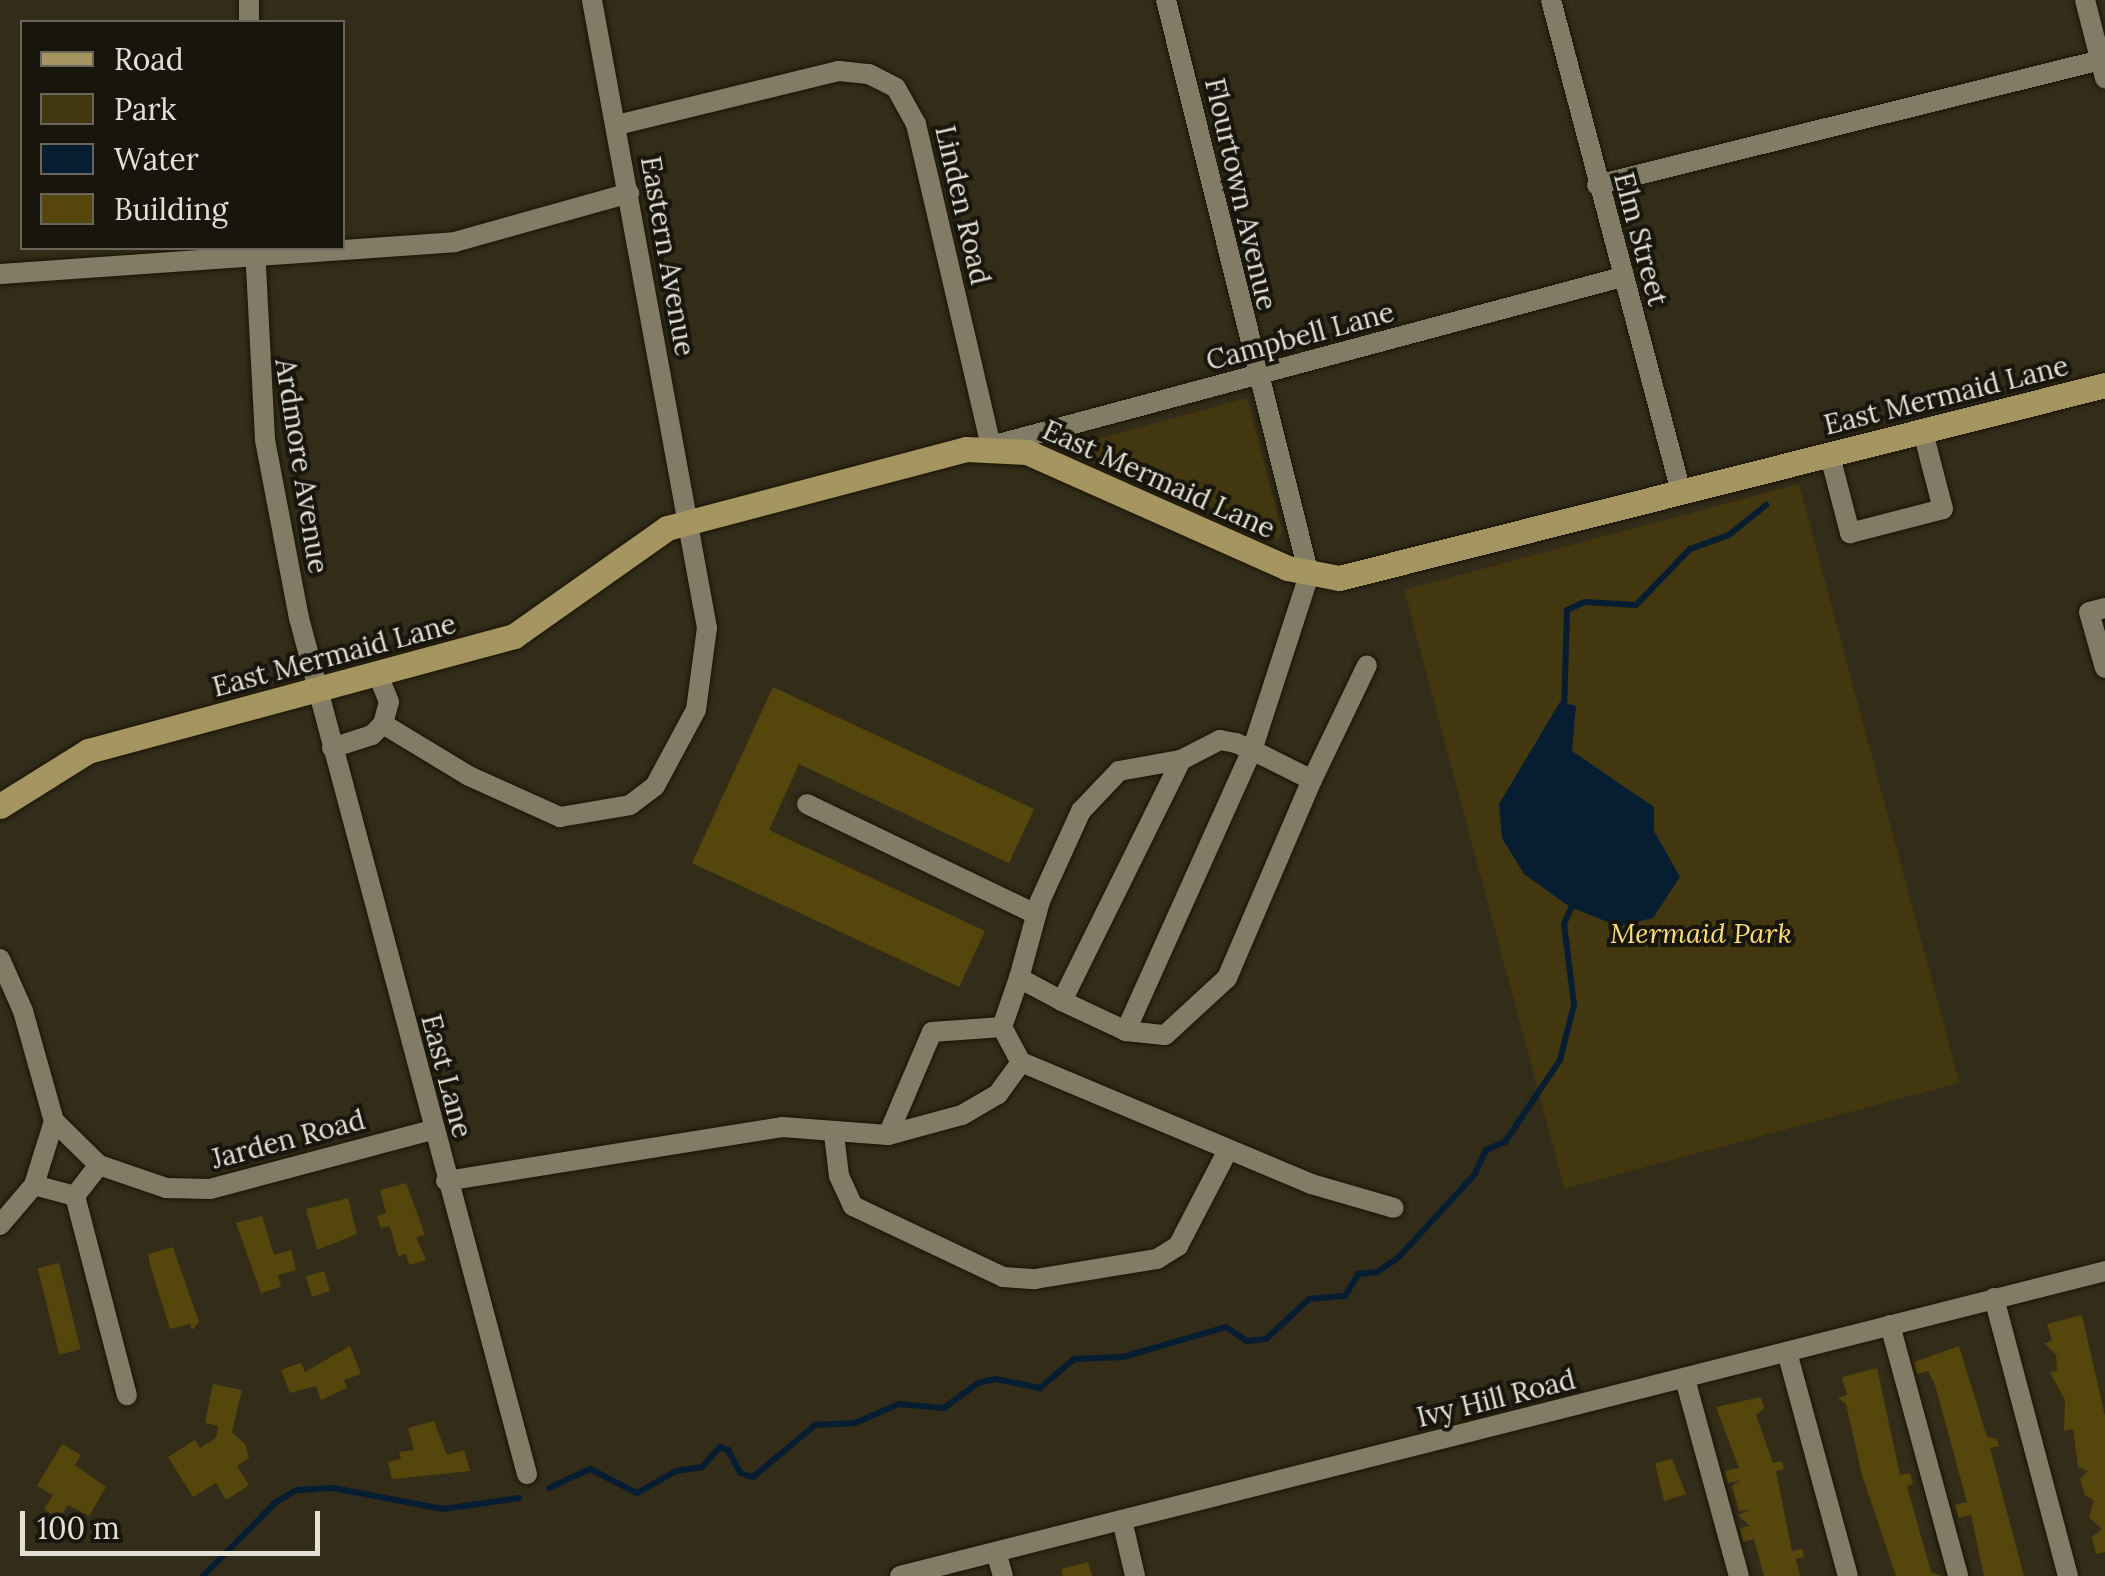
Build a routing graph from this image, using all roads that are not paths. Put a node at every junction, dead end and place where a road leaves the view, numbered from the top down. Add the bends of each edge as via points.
1 (592, 0) edge
2 (1166, 0) edge
3 (1551, 0) edge
4 (2085, 0) edge
5 (2103, 69) edge
6 (617, 126) junction
7 (1598, 185) junction
8 (629, 193) junction
9 (345, 246) edge
10 (255, 250) edge
11 (0, 274) edge
12 (1622, 277) junction
13 (1256, 376) junction
14 (2105, 385) edge
15 (1923, 432) junction
16 (992, 446) junction
17 (1830, 456) junction
18 (1681, 492) junction
19 (687, 521) junction
20 (1309, 575) junction
21 (2105, 608) edge
22 (1366, 664) dead end
23 (2105, 668) edge
24 (378, 675) junction
25 (318, 690) junction
26 (383, 724) junction
27 (332, 748) junction
28 (1252, 750) junction
29 (1181, 760) junction
30 (1312, 780) junction
31 (807, 804) dead end
32 (0, 806) edge
33 (1036, 914) junction
34 (0, 960) edge
35 (1019, 978) junction
36 (1062, 1001) junction
37 (1002, 1027) junction
38 (1126, 1032) junction
39 (1020, 1062) junction
40 (54, 1121) junction
41 (432, 1130) junction
42 (834, 1134) junction
43 (888, 1135) junction
44 (1228, 1150) junction
45 (99, 1165) junction
46 (446, 1181) junction
47 (34, 1185) junction
48 (75, 1196) junction
49 (1394, 1208) dead end
50 (0, 1225) edge
51 (2103, 1277) edge
52 (1994, 1298) junction
53 (1890, 1325) junction
54 (1787, 1352) junction
55 (1685, 1378) junction
56 (127, 1395) dead end
57 (527, 1474) dead end
58 (1122, 1520) junction
59 (996, 1552) junction
60 (900, 1576) edge
61 (1003, 1576) edge
62 (1135, 1576) edge
63 (1739, 1576) edge
64 (1848, 1576) edge
65 (1958, 1576) edge
66 (2068, 1576) edge

1 - 6 street, Eastern Avenue
2 - 13 street, Flourtown Avenue
3 - 7 street, Elm Street
4 - 5 street
5 - 7 street
6 - 8 street, Eastern Avenue
6 - 16 street, Linden Road via 839,71 869,74 896,88 916,124
7 - 12 street, Elm Street
8 - 9 street via 455,242
8 - 19 street, Eastern Avenue
10 - 11 street
10 - 25 street, Ardmore Avenue via 265,440
12 - 13 street, Campbell Lane
12 - 18 street, Elm Street
13 - 16 street, Campbell Lane
13 - 20 street, Flourtown Avenue
14 - 15 main road, East Mermaid Lane
15 - 17 main road, East Mermaid Lane
15 - 17 street via 1943,509 1850,534
16 - 19 main road, East Mermaid Lane
16 - 20 main road, East Mermaid Lane via 1044,458
17 - 18 main road, East Mermaid Lane
18 - 20 main road, East Mermaid Lane via 1360,575
19 - 24 main road, East Mermaid Lane via 640,543 514,636
19 - 26 street, Eastern Avenue via 707,628 705,670 675,755 656,786 630,805 560,817 530,808
20 - 28 street
21 - 23 street via 2088,612
22 - 30 street
24 - 25 main road, East Mermaid Lane
24 - 26 street via 389,702
25 - 27 street, East Lane
25 - 32 main road, East Mermaid Lane via 88,752
26 - 27 street via 372,735
27 - 41 street, East Lane
28 - 29 street via 1220,740
28 - 30 street
28 - 38 street
29 - 33 street via 1119,770 1081,811
29 - 36 street
30 - 38 street via 1227,978 1165,1035
31 - 33 street
33 - 35 street
34 - 40 street
35 - 36 street
35 - 37 street
36 - 38 street
37 - 39 street
37 - 43 street via 932,1032
39 - 43 street via 998,1094 962,1116
39 - 44 street
40 - 45 street
40 - 47 street
41 - 45 street, Jarden Road via 210,1189 166,1188
41 - 46 street, East Lane
42 - 43 street
42 - 44 street via 839,1176 854,1206 1003,1277 1035,1279 1157,1258 1178,1246
42 - 46 street via 782,1127
44 - 49 street
45 - 48 street
46 - 57 street, East Lane
47 - 48 street
47 - 50 street
48 - 56 street
51 - 52 street, Ivy Hill Road
52 - 53 street, Ivy Hill Road
52 - 66 street
53 - 54 street, Ivy Hill Road
53 - 65 street
54 - 55 street, Ivy Hill Road
54 - 64 street
55 - 58 street, Ivy Hill Road
55 - 63 street
58 - 59 street, Ivy Hill Road
58 - 62 street
59 - 60 street, Ivy Hill Road
59 - 61 street

